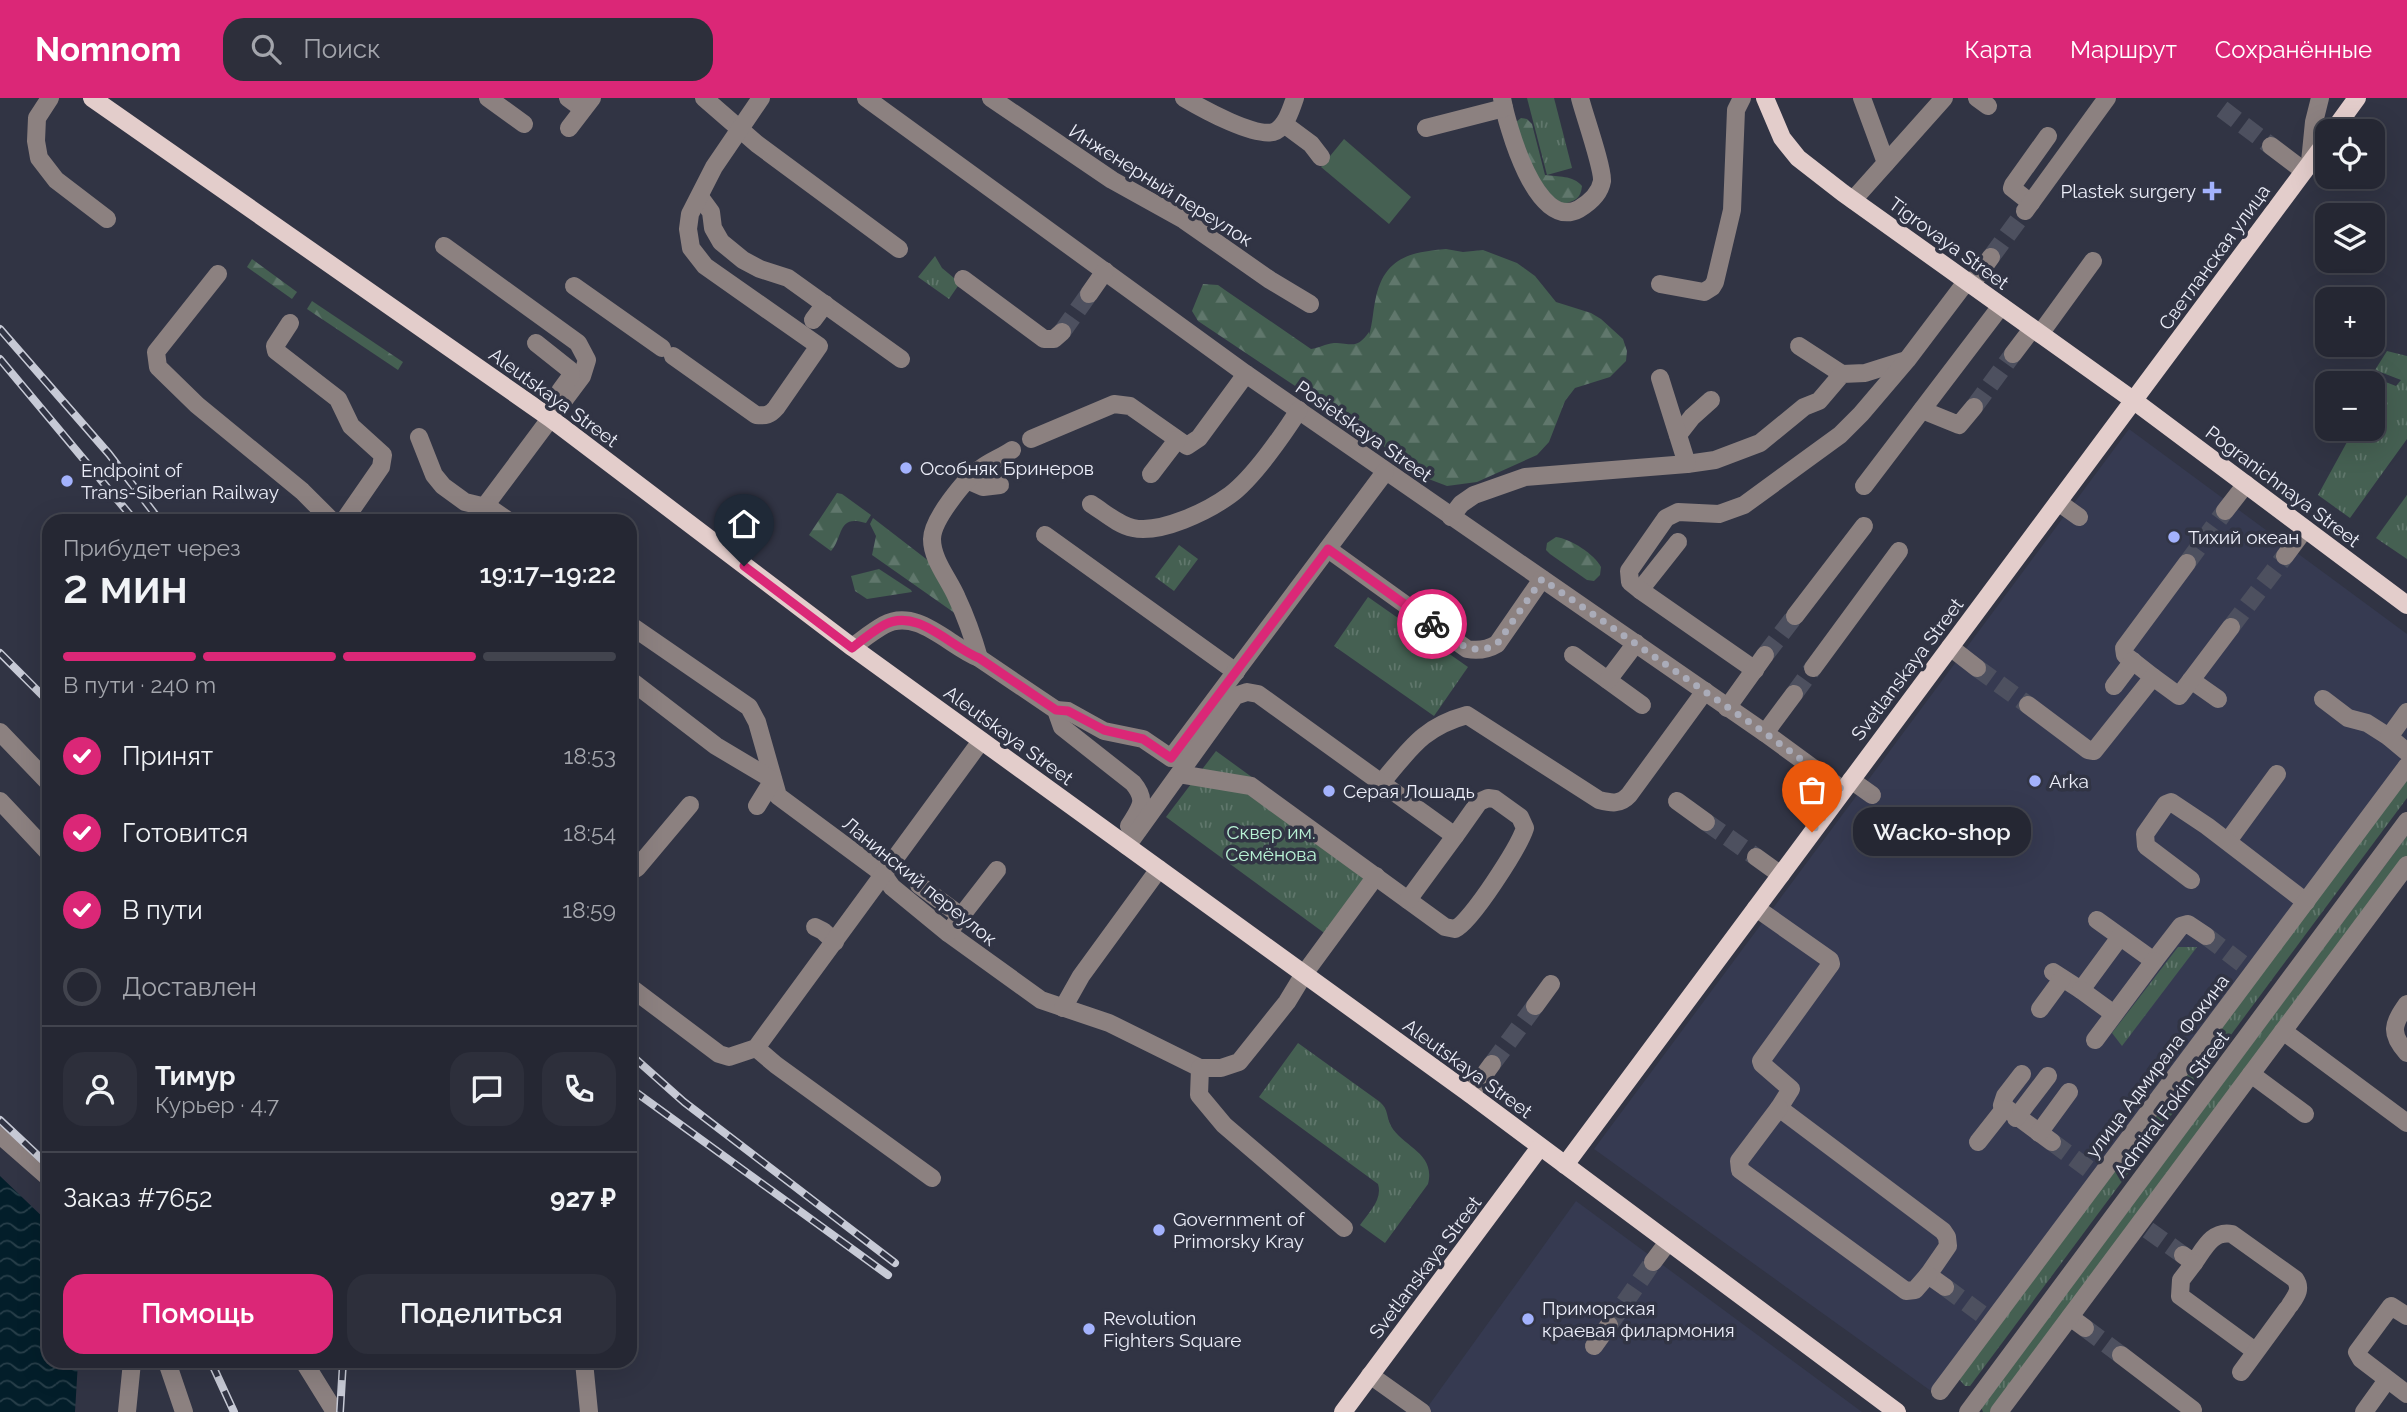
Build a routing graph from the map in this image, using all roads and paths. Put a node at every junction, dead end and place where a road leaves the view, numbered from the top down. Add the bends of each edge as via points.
1 (50, 98) edge
2 (92, 98) edge
3 (488, 98) edge
4 (568, 98) edge
5 (704, 98) edge
6 (761, 98) edge
7 (991, 98) edge
8 (1184, 98) edge
9 (1295, 98) edge
10 (1580, 98) edge
11 (1742, 98) edge
12 (1765, 98) edge
13 (1862, 98) edge
14 (1944, 98) edge
15 (2107, 98) edge
16 (2320, 98) edge
17 (2357, 98) edge
18 (875, 102) edge
19 (1503, 103) edge
20 (587, 104) edge
21 (2342, 119) edge
22 (524, 124) dead end
23 (1284, 124) junction
24 (569, 128) dead end
25 (1426, 128) dead end
26 (741, 129) junction
27 (2048, 136) dead end
28 (2271, 146) tunnel mouth
29 (2315, 156) edge
30 (1321, 157) dead end
31 (1886, 163) junction
32 (2307, 166) junction
33 (701, 197) junction
34 (1853, 200) junction
35 (107, 219) dead end
36 (443, 246) dead end
37 (899, 249) dead end
38 (1991, 257) tunnel mouth
39 (2093, 261) dead end
40 (1105, 271) junction
41 (218, 274) dead end
42 (963, 279) dead end
43 (1660, 284) dead end
44 (1968, 284) junction
45 (574, 286) dead end
46 (1089, 294) tunnel mouth
47 (825, 304) junction
48 (1310, 304) dead end
49 (2001, 306) junction
50 (813, 320) dead end
51 (290, 323) dead end
52 (1062, 332) dead end
53 (2036, 332) junction
54 (536, 343) dead end
55 (1799, 346) dead end
56 (2013, 354) tunnel mouth
57 (901, 359) dead end
58 (1907, 360) junction
59 (1246, 374) junction
60 (1842, 374) junction
61 (1660, 378) dead end
62 (1711, 400) dead end
63 (2133, 400) junction
64 (1974, 407) tunnel mouth
65 (1299, 410) junction
66 (1922, 410) junction
67 (546, 416) junction
68 (1678, 435) junction
69 (419, 437) dead end
70 (1031, 439) dead end
71 (1177, 440) junction
72 (1012, 450) dead end
73 (1687, 464) junction
74 (1385, 472) junction
75 (1151, 474) dead end
76 (967, 480) junction
77 (2246, 484) junction
78 (1000, 485) dead end
79 (1864, 486) dead end
80 (2058, 502) junction
81 (1091, 504) dead end
82 (2225, 512) tunnel mouth
83 (325, 514) edge
84 (349, 514) edge
85 (478, 514) edge
86 (499, 514) edge
87 (1451, 517) junction
88 (2079, 517) dead end
89 (1864, 526) dead end
90 (2305, 529) junction
91 (1045, 535) dead end
92 (1678, 542) dead end
93 (1328, 549) junction
94 (1899, 551) dead end
95 (2285, 556) tunnel mouth
96 (2188, 562) tunnel mouth
97 (1542, 579) junction
98 (1640, 590) junction
99 (2407, 605) edge
100 (1795, 617) tunnel mouth
101 (2231, 627) tunnel mouth
102 (637, 630) edge
103 (1636, 643) junction
104 (1950, 647) junction
105 (852, 648) junction
106 (1573, 655) dead end
107 (979, 658) junction
108 (2133, 661) junction
109 (1813, 668) tunnel mouth
110 (1977, 668) tunnel mouth
111 (1236, 673) junction
112 (2153, 677) junction
113 (1608, 680) junction
114 (2191, 680) junction
115 (637, 685) edge
116 (2115, 685) dead end
117 (1704, 691) junction
118 (1794, 694) tunnel mouth
119 (2218, 699) dead end
120 (2323, 699) dead end
121 (1642, 705) dead end
122 (2028, 705) tunnel mouth
123 (1727, 708) junction
124 (1056, 710) junction
125 (2407, 712) edge
126 (0, 733) edge
127 (1765, 733) junction
128 (2389, 737) junction
129 (981, 741) junction
130 (2407, 752) edge
131 (2407, 766) edge
132 (1179, 774) junction
133 (2277, 774) dead end
134 (42, 776) edge
135 (773, 780) junction
136 (1382, 782) junction
137 (1847, 785) junction
138 (1872, 795) dead end
139 (0, 801) edge
140 (1677, 801) dead end
141 (690, 805) dead end
142 (757, 806) dead end
143 (2407, 821) edge
144 (1706, 822) tunnel mouth
145 (1455, 836) junction
146 (2228, 841) junction
147 (1124, 844) junction
148 (42, 846) edge
149 (1756, 857) tunnel mouth
150 (2407, 865) edge
151 (637, 868) edge
152 (1159, 869) junction
153 (997, 870) dead end
154 (882, 873) junction
155 (1781, 875) junction
156 (1376, 876) junction
157 (2192, 880) dead end
158 (919, 885) dead end
159 (1408, 900) junction
160 (2306, 902) junction
161 (1756, 908) junction
162 (961, 916) junction
163 (2097, 920) dead end
164 (815, 927) dead end
165 (948, 933) junction
166 (2206, 936) tunnel mouth
167 (2120, 937) junction
168 (835, 942) junction
169 (2154, 961) junction
170 (1304, 974) junction
171 (1551, 984) dead end
172 (2081, 990) junction
173 (637, 991) edge
174 (2407, 1004) edge
175 (1535, 1006) tunnel mouth
176 (1063, 1008) junction
177 (2039, 1009) dead end
178 (2114, 1014) junction
179 (2283, 1031) junction
180 (2095, 1040) dead end
181 (756, 1048) junction
182 (2407, 1053) edge
183 (1492, 1064) tunnel mouth
184 (1199, 1069) junction
185 (2022, 1074) dead end
186 (2251, 1074) junction
187 (2048, 1076) dead end
188 (2069, 1092) dead end
189 (1470, 1094) junction
190 (1779, 1108) junction
191 (2010, 1113) junction
192 (2305, 1114) dead end
193 (2407, 1123) edge
194 (0, 1135) edge
195 (1978, 1142) dead end
196 (1540, 1147) junction
197 (1565, 1165) junction
198 (42, 1172) edge
199 (932, 1178) dead end
200 (1344, 1228) dead end
201 (1668, 1242) junction
202 (1653, 1262) tunnel mouth
203 (1928, 1275) junction
204 (1945, 1287) tunnel mouth
205 (2407, 1316) edge
206 (2070, 1317) junction
207 (1609, 1325) tunnel mouth
208 (2085, 1328) tunnel mouth
209 (1594, 1346) dead end
210 (2255, 1352) junction
211 (2121, 1356) tunnel mouth
212 (131, 1368) edge
213 (169, 1368) edge
214 (308, 1368) edge
215 (585, 1368) edge
216 (2241, 1372) dead end
217 (1370, 1375) junction
218 (2387, 1380) junction
219 (1940, 1391) dead end
220 (2407, 1394) edge
221 (2193, 1410) dead end
222 (127, 1412) edge
223 (184, 1412) edge
224 (335, 1412) edge
225 (589, 1412) edge
226 (1343, 1412) edge
227 (1422, 1412) edge
228 (1897, 1412) edge
229 (1968, 1412) edge
230 (1999, 1412) edge
231 (2364, 1412) edge

1 - 35 street via 37,118 39,158 56,180
2 - 67 main road, Aleutskaya Street
3 - 22 street
4 - 20 street
5 - 26 street
6 - 26 street
7 - 48 street, Инженерный переулок via 1119,185 1184,220
8 - 23 street via 1255,131 1274,132
9 - 23 street
10 - 19 street via 1602,178 1596,194 1574,211 1552,206 1533,187
11 - 43 street via 1736,110 1732,210 1715,282 1699,293
12 - 34 main road, Tigrovaya Street via 1783,138 1798,158
13 - 31 street
14 - 31 street
15 - 27 street via 2028,207 2012,188
16 - 32 street
17 - 21 main road
18 - 40 street, Posietskaya Street
19 - 25 street
20 - 24 street
23 - 30 street
26 - 33 street via 714,167
26 - 37 street
28 - 32 street
29 - 32 main road, Светланская улица
31 - 34 street
32 - 63 main road, Светланская улица
33 - 45 street via 690,214 688,229 696,257 820,346 776,408 764,416 756,415
33 - 47 street via 721,242 743,260 788,278
34 - 44 main road, Tigrovaya Street
36 - 67 street via 578,343 587,360 582,376
38 - 44 street
39 - 53 street
40 - 46 street
40 - 59 street, Posietskaya Street
41 - 83 street via 156,352 158,367
42 - 52 street via 1044,339 1054,339
44 - 49 main road, Tigrovaya Street
44 - 58 street
47 - 50 street
47 - 57 street
49 - 53 main road, Tigrovaya Street
49 - 66 street
51 - 84 street via 276,351 338,400 351,426 382,451 381,467
53 - 56 street
53 - 63 main road, Tigrovaya Street
54 - 67 street via 571,372
55 - 60 street
58 - 60 street via 1865,373
58 - 98 street via 1840,435 1744,505 1719,514 1678,512 1666,518 1629,571 1630,582
59 - 65 street, Posietskaya Street
59 - 71 street via 1199,438 1187,446
60 - 73 street via 1819,401 1804,407 1760,443 1715,460
61 - 68 street
62 - 68 street
63 - 77 main road, Pogranichnaya Street
63 - 80 main road, Svetlanskaya Street
64 - 66 street via 1959,425
65 - 74 street, Posietskaya Street
65 - 81 street via 1231,495 1178,522 1132,528
66 - 79 street
67 - 85 street
67 - 105 main road, Aleutskaya Street
68 - 73 street
69 - 85 street via 434,475
70 - 71 street via 1122,404
71 - 75 street
72 - 76 street
73 - 87 street via 1525,477 1474,495
74 - 87 street, Posietskaya Street
74 - 93 street
76 - 78 street via 983,487
76 - 107 street via 937,522 932,538
77 - 82 street
77 - 90 main road, Pogranichnaya Street
80 - 88 street
80 - 104 main road, Svetlanskaya Street
85 - 86 street via 490,508
87 - 97 street, Posietskaya Street
89 - 100 street
90 - 95 street
90 - 99 main road, Pogranichnaya Street
91 - 111 street
92 - 98 street
93 - 97 street via 1467,649 1497,644
93 - 111 street
94 - 109 street
96 - 108 street via 2124,648
97 - 103 street, Posietskaya Street
98 - 123 street via 1760,662
101 - 114 street
102 - 135 street, Ланинский переулок via 748,707 757,722
103 - 113 street
103 - 117 street, Posietskaya Street
104 - 110 street
104 - 137 main road, Svetlanskaya Street
105 - 107 street via 885,624 916,621
105 - 129 main road, Aleutskaya Street
106 - 113 street
107 - 124 street
108 - 112 street
108 - 116 street
111 - 124 street via 1171,758 1143,739 1104,730 1068,711
112 - 114 street via 2179,696
112 - 122 street via 2094,751
113 - 121 street
114 - 119 street
115 - 135 street via 716,746
117 - 123 street, Posietskaya Street
117 - 136 street via 1629,795 1617,803 1599,800 1467,715 1442,722 1420,737
118 - 127 street
120 - 128 street via 2348,718
123 - 127 street, Posietskaya Street
124 - 147 street via 1062,727 1122,772 1142,795
125 - 128 street
126 - 134 street
127 - 137 street, Posietskaya Street
128 - 130 street
129 - 147 main road, Aleutskaya Street
129 - 154 street
131 - 160 street, улица Адмирала Фокина
132 - 136 street via 1235,696 1247,691 1258,694
132 - 147 street
132 - 156 street via 1251,786
133 - 146 street
135 - 142 street
135 - 154 street, Ланинский переулок via 782,801
136 - 145 street
137 - 138 street, Posietskaya Street
137 - 155 main road, Svetlanskaya Street
139 - 148 street
140 - 144 street
141 - 151 street
143 - 229 street, Admiral Fokin Street
145 - 159 street
145 - 159 street via 1479,802 1488,798 1525,824 1492,884 1458,929 1446,927
146 - 157 street via 2176,804 2166,804 2144,840
146 - 160 street
147 - 152 main road, Aleutskaya Street
149 - 155 street
150 - 179 street
152 - 170 main road, Aleutskaya Street
152 - 176 street
153 - 162 street
154 - 165 street, Ланинский переулок via 892,887
154 - 168 street
155 - 161 main road, Svetlanskaya Street
156 - 159 street
156 - 170 street
158 - 162 street
160 - 219 street, улица Адмирала Фокина via 2249,968 1987,1319
161 - 190 street via 1830,964 1761,1060 1791,1089
161 - 197 main road, Svetlanskaya Street
162 - 165 street
163 - 167 street
164 - 168 street
165 - 176 street, Ланинский переулок via 1041,1000
166 - 169 street via 2185,924
167 - 169 street
167 - 172 street
168 - 181 street
169 - 178 street
170 - 184 street via 1239,1062
170 - 189 main road, Aleutskaya Street
171 - 175 street
172 - 177 street via 2057,976
172 - 178 street
173 - 181 street via 719,1054 729,1057
174 - 182 street via 2395,1022 2397,1041
176 - 184 street, Ланинский переулок via 1109,1023
178 - 180 street
179 - 186 street
179 - 193 street
181 - 199 street
183 - 189 street
184 - 200 street via 1199,1095 1224,1125
185 - 191 street via 2002,1101
186 - 192 street
186 - 206 street via 2144,1227
187 - 191 street
188 - 191 street via 2045,1138
189 - 196 main road, Aleutskaya Street
190 - 203 street via 1943,1231 1948,1246
190 - 203 street via 1739,1161 1740,1170 1906,1291 1915,1290
191 - 195 street
194 - 198 street
196 - 197 main road, Aleutskaya Street
196 - 217 main road, Svetlanskaya Street
197 - 201 main road, Aleutskaya Street
201 - 202 street
201 - 228 main road, Aleutskaya Street
203 - 204 street
205 - 218 street via 2392,1306 2357,1352
206 - 208 street
206 - 230 street
207 - 209 street
210 - 210 street via 2180,1296 2189,1259 2224,1233 2232,1234 2299,1284 2297,1294
210 - 216 street
211 - 221 street
212 - 222 street
213 - 223 street
214 - 224 street
215 - 225 street
217 - 226 main road, Svetlanskaya Street
217 - 227 street
218 - 220 street
218 - 231 street

